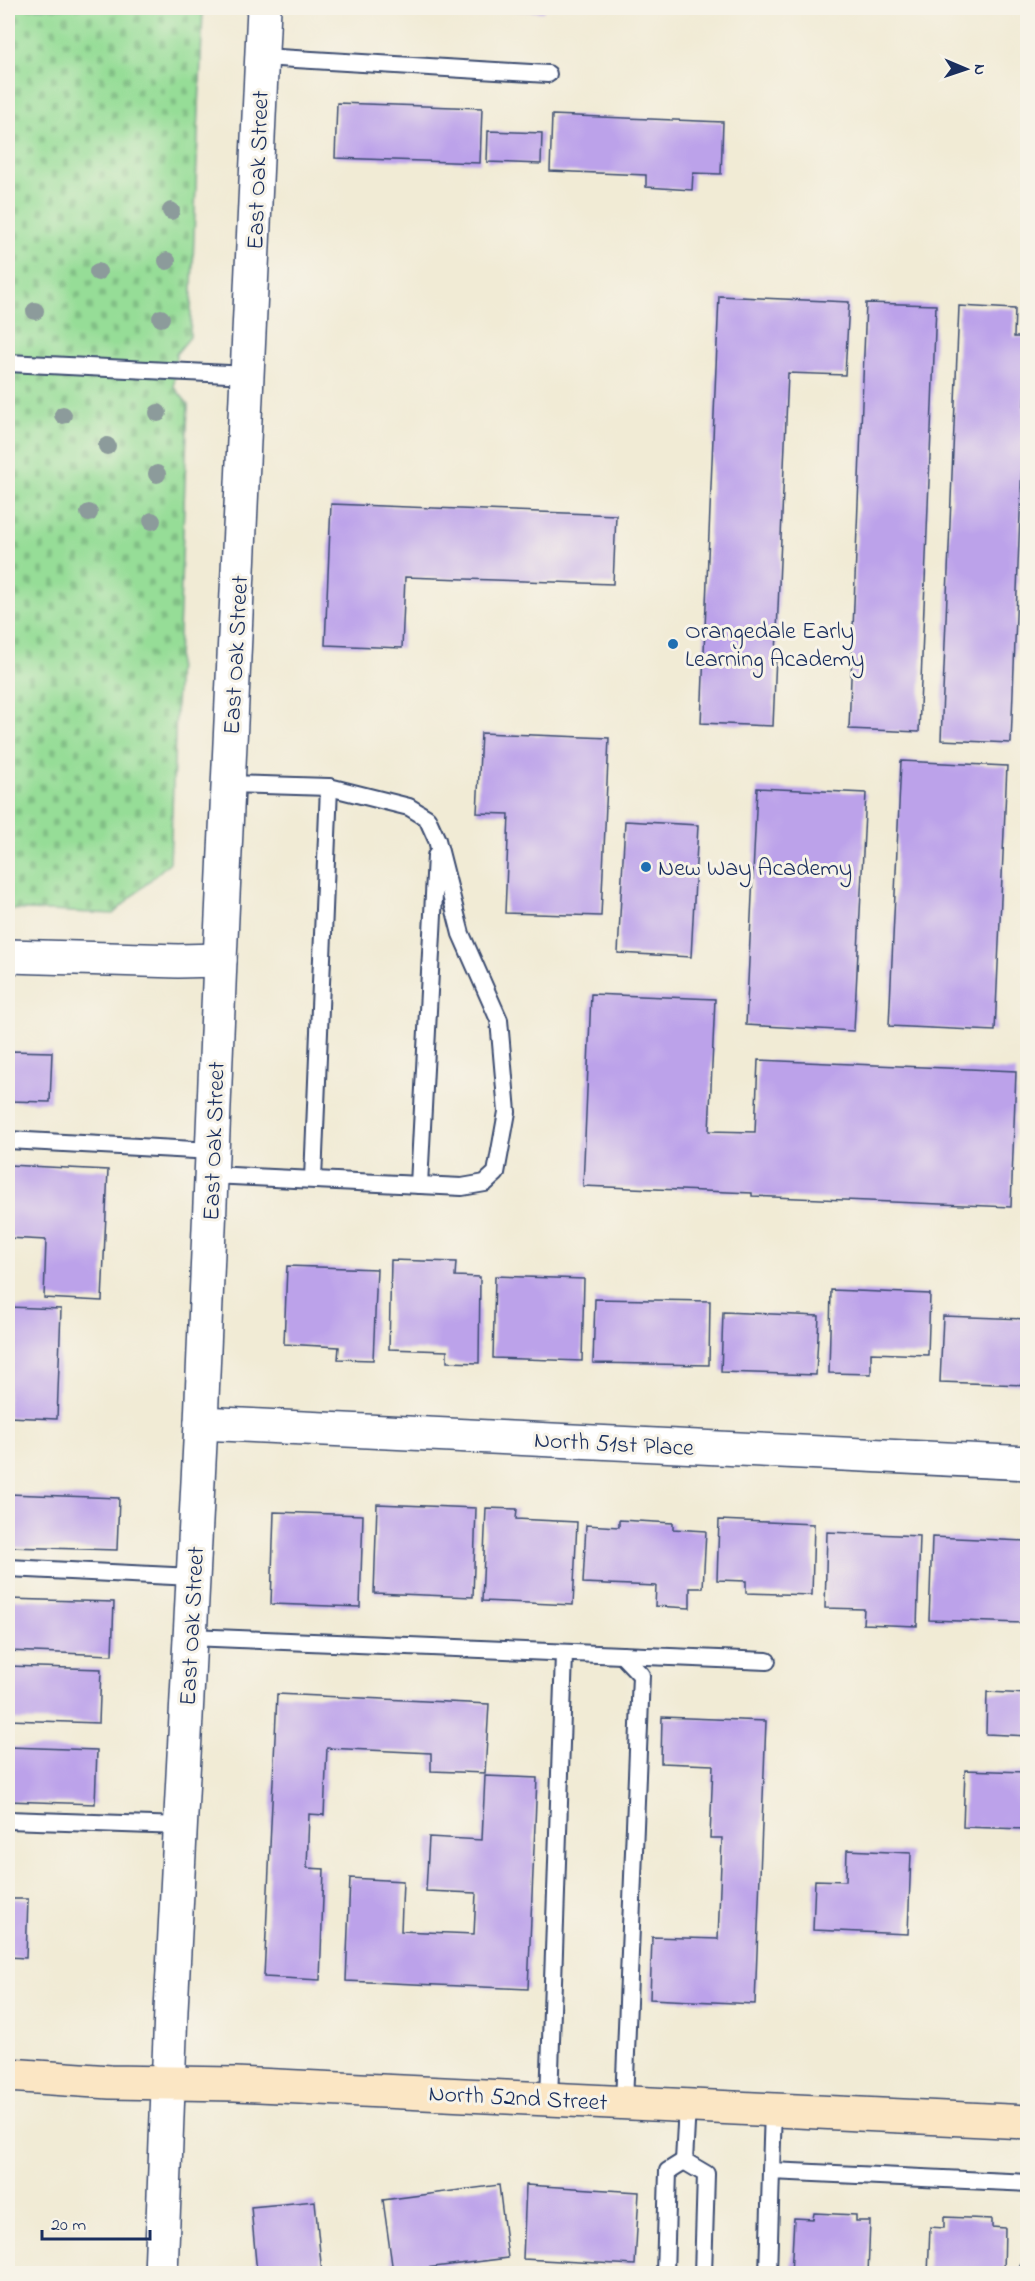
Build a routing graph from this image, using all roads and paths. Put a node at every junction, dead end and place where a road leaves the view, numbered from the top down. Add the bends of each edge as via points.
1 (264, 8) edge
2 (262, 57) junction
3 (548, 74) dead end
4 (8, 363) edge
5 (248, 375) junction
6 (228, 784) junction
7 (329, 787) junction
8 (437, 840) junction
9 (8, 956) edge
10 (220, 960) junction
11 (8, 1140) edge
12 (212, 1163) junction
13 (313, 1179) junction
14 (418, 1185) junction
15 (201, 1423) junction
16 (1028, 1463) edge
17 (8, 1568) edge
18 (193, 1577) junction
19 (190, 1637) junction
20 (564, 1654) junction
21 (622, 1655) junction
22 (767, 1661) dead end
23 (8, 1820) edge
24 (181, 1826) junction
25 (8, 2075) edge
26 (169, 2083) junction
27 (549, 2100) junction
28 (624, 2103) junction
29 (687, 2106) junction
30 (773, 2110) junction
31 (1028, 2122) edge
32 (684, 2162) junction
33 (771, 2171) junction
34 (1028, 2182) edge
35 (160, 2274) edge
36 (665, 2274) edge
37 (703, 2274) edge
38 (768, 2274) edge

1 - 2 street, East Oak Street
2 - 3 lane
2 - 5 street, East Oak Street
4 - 5 lane
5 - 6 street, East Oak Street
6 - 7 lane
6 - 10 street, East Oak Street
7 - 8 lane via 410,807 427,818
7 - 13 lane
8 - 14 lane
8 - 14 lane via 461,934 499,1020 507,1112 496,1173 485,1183
9 - 10 street
10 - 12 street, East Oak Street
11 - 12 lane
12 - 13 lane
12 - 15 street, East Oak Street
13 - 14 lane
15 - 16 street, North 51st Place
15 - 18 street, East Oak Street
17 - 18 lane
18 - 19 street, East Oak Street
19 - 20 lane
19 - 24 street, East Oak Street
20 - 21 lane
20 - 27 lane
21 - 22 lane
21 - 28 lane via 641,1675
23 - 24 lane
24 - 26 street, East Oak Street
25 - 26 main road, North 52nd Street
26 - 27 main road, North 52nd Street
26 - 35 street, East Oak Street
27 - 28 main road, North 52nd Street
28 - 29 main road, North 52nd Street
29 - 30 main road, North 52nd Street
29 - 32 lane
30 - 31 main road, North 52nd Street
30 - 33 lane
32 - 36 lane via 668,2171
32 - 37 lane via 706,2174
33 - 34 lane
33 - 38 lane

